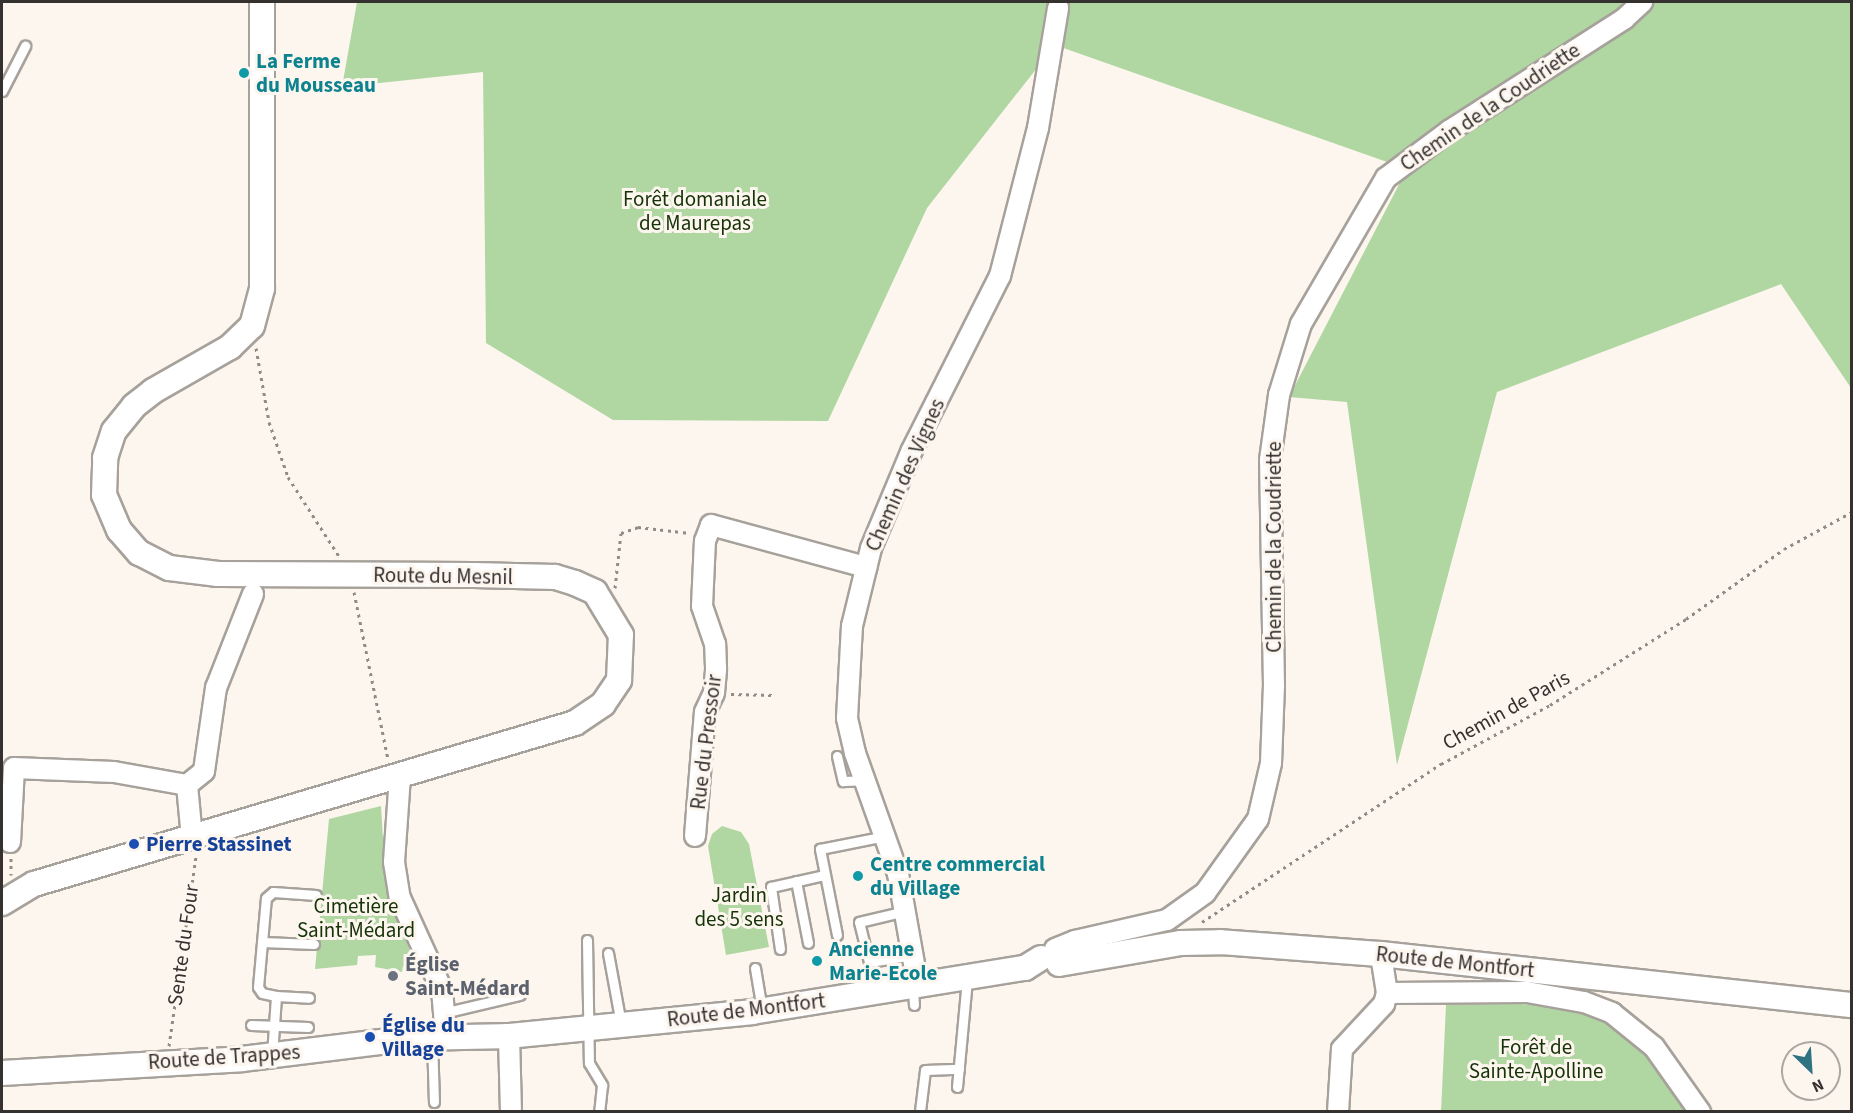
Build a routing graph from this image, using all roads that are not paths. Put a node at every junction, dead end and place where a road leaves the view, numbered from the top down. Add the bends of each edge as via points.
1 (257, 2) edge
2 (262, 2) edge
3 (1642, 2) edge
4 (1058, 9) dead end
5 (262, 28) junction
6 (25, 46) dead end
7 (2, 91) edge
8 (866, 567) junction
9 (253, 594) dead end
10 (837, 756) dead end
11 (396, 777) junction
12 (866, 780) junction
13 (187, 785) junction
14 (887, 835) junction
15 (695, 836) dead end
16 (192, 838) junction
17 (10, 842) road end
18 (824, 875) junction
19 (796, 881) junction
20 (316, 895) dead end
21 (7, 899) edge
22 (905, 911) junction
23 (837, 935) dead end
24 (586, 940) dead end
25 (262, 942) junction
26 (808, 943) dead end
27 (314, 944) dead end
28 (780, 950) dead end
29 (608, 953) dead end
30 (1381, 954) junction
31 (902, 957) dead end
32 (1052, 957) junction
33 (755, 968) dead end
34 (967, 979) junction
35 (922, 992) junction
36 (1387, 993) junction
37 (520, 995) dead end
38 (276, 996) junction
39 (309, 998) dead end
40 (1851, 1005) edge
41 (762, 1010) junction
42 (621, 1024) junction
43 (251, 1025) dead end
44 (274, 1026) junction
45 (308, 1027) dead end
46 (588, 1027) junction
47 (440, 1028) junction
48 (509, 1036) junction
49 (272, 1055) junction
50 (959, 1070) junction
51 (2, 1073) edge
52 (957, 1087) dead end
53 (434, 1102) dead end
54 (920, 1111) edge
55 (511, 1112) edge
56 (599, 1112) edge
57 (1338, 1112) edge
58 (1700, 1112) edge

1 - 5 street
2 - 5 street
3 - 32 street, Chemin de la Coudriette via 1624,19 1449,131 1386,178 1300,324 1279,394 1270,460 1274,686 1271,763 1258,819 1205,893 1167,920 1075,941
4 - 8 street, Chemin des Vignes via 1038,128 1000,276 912,450
5 - 11 street, Route du Mesnil via 262,288 252,326 230,347 134,406 114,431 105,458 104,495 119,530 139,552 169,568 218,574 555,577 595,592 621,635 619,680 603,704 575,723
6 - 7 lane
8 - 12 street, Chemin des Vignes via 852,626 848,718 858,733
8 - 15 street, Rue du Pressoir via 711,525 702,606 715,644 714,693 705,712
9 - 13 street via 216,688 204,771
10 - 12 lane via 843,781
11 - 16 street, Route du Mesnil
11 - 47 street via 394,862 400,898 442,990
12 - 14 street, Chemin des Vignes via 881,805
13 - 16 street
13 - 17 street via 114,772 14,768
14 - 18 lane via 820,849
14 - 22 street, Chemin des Vignes
16 - 21 street, Route du Mesnil via 34,884
18 - 19 lane
18 - 23 lane
19 - 26 lane
19 - 28 lane via 775,885 770,891
20 - 25 lane via 268,893
22 - 31 lane via 859,922 868,962
22 - 35 street, Chemin des Vignes
24 - 46 lane
25 - 27 lane
25 - 38 lane via 258,987 262,993
29 - 42 lane
30 - 32 street, Route de Montfort via 1220,942
30 - 36 street
30 - 40 street, Route de Montfort
32 - 34 street, Route de Montfort via 1025,968
33 - 41 lane
34 - 35 street, Route de Montfort
34 - 50 lane
35 - 41 street, Route de Montfort
36 - 57 street via 1384,1004 1342,1049
36 - 58 street via 1527,992 1593,1006 1632,1025 1676,1074
37 - 47 lane
38 - 39 lane
38 - 44 lane
41 - 42 street, Route de Montfort
42 - 46 street, Route de Montfort
43 - 44 lane
44 - 45 lane
44 - 49 lane
46 - 48 street, Route de Montfort
46 - 56 lane via 589,1063 602,1084
47 - 48 street, Route de Montfort
47 - 49 street, Route de Trappes
47 - 53 lane
48 - 55 street
49 - 51 street, Route de Trappes
50 - 52 lane
50 - 54 lane via 925,1070

